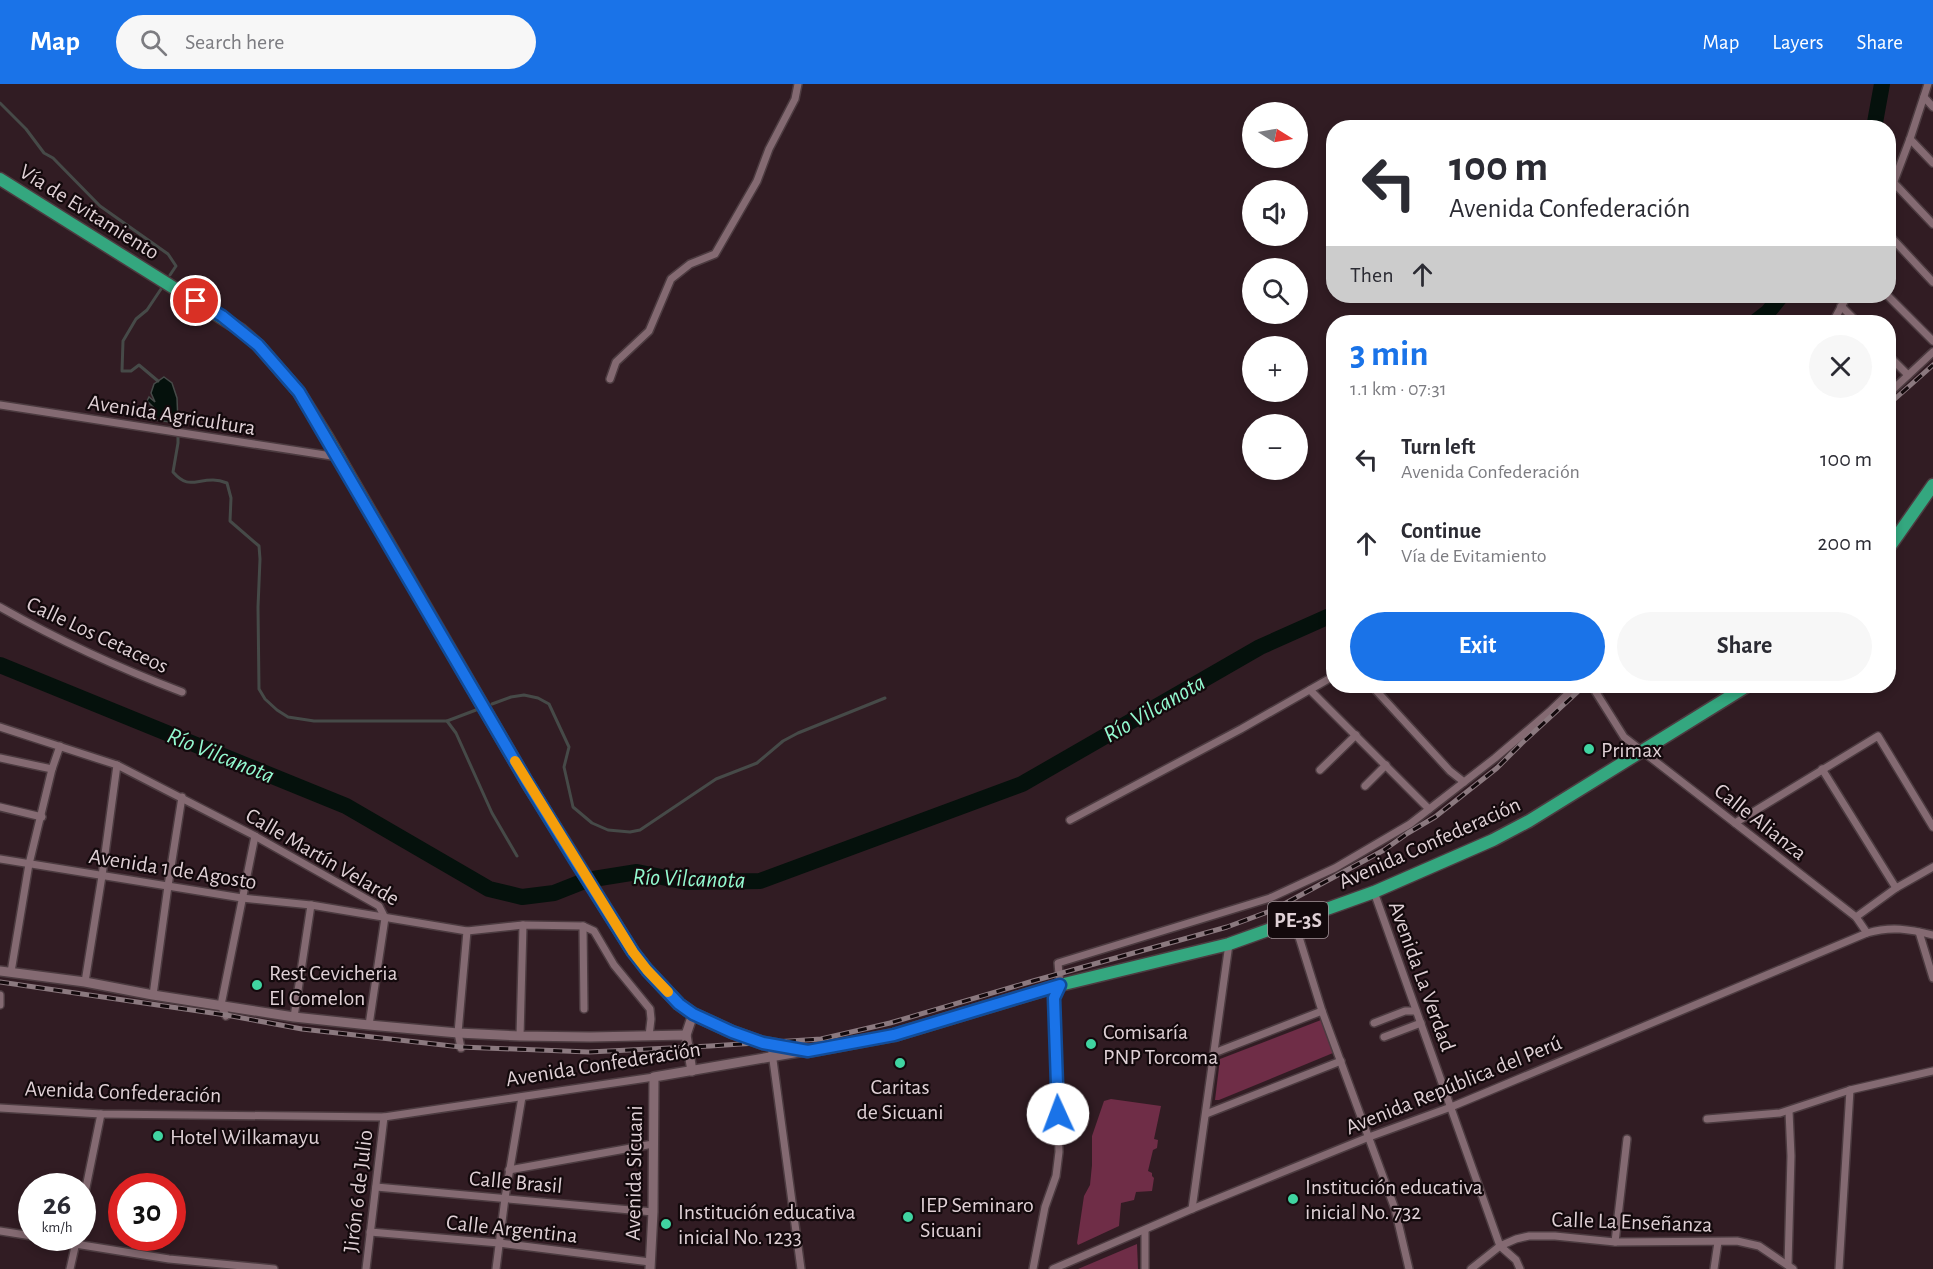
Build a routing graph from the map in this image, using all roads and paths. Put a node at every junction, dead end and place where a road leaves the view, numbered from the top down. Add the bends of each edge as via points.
1 (798, 84) edge
2 (1928, 84) edge
3 (1924, 97) junction
4 (1933, 107) edge
5 (1910, 139) junction
6 (1933, 164) edge
7 (1896, 178) edge
8 (0, 179) edge
9 (1896, 185) edge
10 (1933, 224) edge
11 (1896, 243) edge
12 (1933, 282) edge
13 (1843, 303) edge
14 (1895, 303) edge
15 (1841, 306) junction
16 (1836, 315) edge
17 (1850, 315) edge
18 (1933, 341) edge
19 (1933, 352) edge
20 (1896, 363) edge
21 (1908, 375) junction
22 (610, 379) dead end
23 (1896, 386) edge
24 (0, 405) edge
25 (339, 457) junction
26 (1933, 485) edge
27 (1896, 538) edge
28 (0, 606) edge
29 (1326, 681) edge
30 (1310, 690) junction
31 (182, 692) dead end
32 (1378, 693) edge
33 (1569, 693) edge
34 (1596, 693) edge
35 (1736, 693) edge
36 (0, 727) edge
37 (1356, 735) junction
38 (60, 746) junction
39 (1641, 751) junction
40 (0, 758) edge
41 (117, 765) junction
42 (1386, 765) junction
43 (52, 769) junction
44 (1320, 770) dead end
45 (1822, 770) junction
46 (1464, 782) junction
47 (1365, 786) dead end
48 (182, 797) junction
49 (0, 807) edge
50 (1429, 809) junction
51 (42, 817) junction
52 (1070, 820) dead end
53 (1735, 823) junction
54 (1933, 827) edge
55 (255, 836) junction
56 (0, 859) edge
57 (29, 864) junction
58 (1933, 867) edge
59 (102, 876) junction
60 (168, 886) junction
61 (1896, 888) junction
62 (1374, 892) junction
63 (242, 898) junction
64 (311, 905) junction
65 (1856, 917) junction
66 (385, 918) junction
67 (1294, 921) junction
68 (523, 925) junction
69 (583, 926) junction
70 (466, 931) junction
71 (1920, 932) junction
72 (1867, 933) junction
73 (1933, 935) edge
74 (1229, 944) junction
75 (0, 971) edge
76 (11, 972) junction
77 (1933, 978) edge
78 (85, 982) junction
79 (1060, 985) junction
80 (1, 995) edge
81 (153, 995) junction
82 (0, 1005) edge
83 (221, 1005) junction
84 (584, 1010) dead end
85 (1322, 1011) junction
86 (1416, 1011) junction
87 (693, 1014) junction
88 (226, 1016) dead end
89 (294, 1017) junction
90 (1374, 1023) dead end
91 (1421, 1023) junction
92 (369, 1025) junction
93 (458, 1033) junction
94 (686, 1035) junction
95 (520, 1036) junction
96 (649, 1036) junction
97 (1384, 1037) dead end
98 (461, 1048) dead end
99 (771, 1050) junction
100 (808, 1051) joint
101 (1214, 1053) junction
102 (1341, 1061) junction
103 (692, 1071) junction
104 (1933, 1071) edge
105 (654, 1077) junction
106 (1850, 1090) junction
107 (522, 1097) junction
108 (1451, 1107) junction
109 (0, 1108) edge
110 (1789, 1111) junction
111 (101, 1114) junction
112 (1206, 1114) junction
113 (384, 1117) junction
114 (1707, 1119) dead end
115 (1369, 1137) junction
116 (1627, 1139) dead end
117 (653, 1144) junction
118 (509, 1170) junction
119 (89, 1173) edge
120 (376, 1186) junction
121 (505, 1198) junction
122 (1192, 1209) junction
123 (652, 1212) junction
124 (0, 1231) edge
125 (1145, 1231) junction
126 (370, 1232) junction
127 (18, 1234) edge
128 (1615, 1242) junction
129 (1718, 1242) junction
130 (499, 1243) junction
131 (96, 1245) edge
132 (1500, 1246) junction
133 (74, 1251) edge
134 (170, 1259) junction
135 (650, 1265) edge
136 (234, 1267) edge
137 (1790, 1267) edge
138 (70, 1269) edge
139 (168, 1269) edge
140 (274, 1269) edge
141 (366, 1269) edge
142 (496, 1269) edge
143 (801, 1269) edge
144 (1033, 1269) edge
145 (1053, 1269) edge
146 (1145, 1269) edge
147 (1409, 1269) edge
148 (1471, 1269) edge
149 (1520, 1269) edge
150 (1714, 1269) edge
151 (1839, 1269) edge

1 - 22 street via 795,99 757,181 715,254 690,264 671,279 649,331 616,362
2 - 3 street
3 - 4 street
3 - 5 street
5 - 6 street
5 - 7 street
8 - 25 highway, Vía de Evitamiento / PE-3S via 241,330 299,392
9 - 10 street
11 - 12 street
13 - 15 street
14 - 18 street
15 - 16 street
15 - 17 street
19 - 21 street
20 - 21 street
21 - 23 street
24 - 25 street, Avenida Agricultura
25 - 87 highway, Vía de Evitamiento / PE-3S via 491,720 616,925 647,970
26 - 27 highway
28 - 31 street, Calle Los Cetaceos via 125,670
29 - 30 street
30 - 37 street
30 - 52 street
32 - 46 street
33 - 46 street
34 - 39 street, Calle Alianza via 1624,737
35 - 39 highway, Avenida Confederación / PE-3S
36 - 38 street, Calle Martín Velarde
37 - 42 street
37 - 44 street
38 - 41 street, Calle Martín Velarde
38 - 43 street
39 - 53 street, Calle Alianza
39 - 62 highway, Avenida Confederación / PE-3S via 1564,801 1493,840
40 - 43 street
41 - 48 street, Calle Martín Velarde
41 - 59 street
42 - 47 street
42 - 50 street
43 - 51 street
45 - 53 street
45 - 54 street via 1878,736
45 - 61 street
46 - 50 street
48 - 55 street, Calle Martín Velarde
48 - 60 street
49 - 51 street
50 - 79 street via 1335,868 1270,898 1058,963
51 - 57 street
53 - 65 street, Calle Alianza
55 - 63 street
55 - 66 street, Calle Martín Velarde via 379,906
56 - 57 street, Avenida 1 de Agosto
57 - 59 street, Avenida 1 de Agosto
57 - 76 street
58 - 61 street
59 - 60 street, Avenida 1 de Agosto
59 - 78 street
60 - 63 street, Avenida 1 de Agosto
60 - 81 street
61 - 65 street
62 - 67 highway, Avenida Confederación / PE-3S
62 - 86 street, Avenida La Verdad
63 - 64 street, Avenida 1 de Agosto
63 - 83 street
64 - 66 street, Avenida 1 de Agosto
64 - 89 street
65 - 72 street, Calle Alianza
66 - 70 street, Calle Martín Velarde
66 - 92 street
67 - 74 highway, Avenida Confederación / PE-3S
67 - 85 street
68 - 69 street, Calle Martín Velarde
68 - 70 street, Calle Martín Velarde
68 - 95 street
69 - 84 street
69 - 96 street via 594,931 614,965 650,1009
70 - 93 street
71 - 72 street via 1885,928
71 - 73 street
71 - 77 street
72 - 108 street, Avenida República del Perú
74 - 79 highway, Avenida Confederación / PE-3S
74 - 101 street
75 - 76 street
76 - 78 street
78 - 81 street
79 - 100 highway, Avenida Confederación / PE-3S via 894,1035
79 - 144 street via 1054,998 1059,1152
80 - 82 street
81 - 83 street
83 - 88 street
83 - 89 street
85 - 101 street
85 - 102 street
86 - 90 street via 1405,1011
86 - 91 street, Avenida La Verdad
87 - 94 street
87 - 99 highway, Vía de Evitamiento / PE-3S
89 - 92 street
91 - 97 street
91 - 108 street, Avenida La Verdad
92 - 93 street
93 - 95 street
93 - 98 street
94 - 96 street
94 - 103 street
95 - 96 street
99 - 100 highway, Vía de Evitamiento / PE-3S
99 - 103 street, Avenida Confederación
99 - 143 street
101 - 112 street
102 - 112 street
102 - 115 street
103 - 105 street, Avenida Confederación
104 - 106 street
105 - 107 street, Avenida Confederación
105 - 117 street, Avenida Sicuani
106 - 110 street
106 - 151 street
107 - 113 street, Avenida Confederación
107 - 118 street
108 - 115 street, Avenida República del Perú
108 - 132 street, Avenida La Verdad
109 - 111 street, Avenida Confederación
110 - 114 street
110 - 137 street
111 - 113 street, Avenida Confederación
111 - 119 street
112 - 122 street
113 - 120 street, Jirón 6 de Julio
115 - 122 street, Avenida República del Perú
115 - 147 street via 1395,1209
116 - 128 street
117 - 118 street
117 - 123 street, Avenida Sicuani
118 - 121 street
120 - 121 street, Calle Brasil
120 - 126 street, Jirón 6 de Julio
121 - 123 street, Calle Brasil
121 - 130 street
122 - 125 street, Avenida República del Perú
123 - 135 street, Avenida Sicuani
124 - 127 street
125 - 145 street, Avenida República del Perú
125 - 146 street
126 - 130 street, Calle Argentina
126 - 141 street, Jirón 6 de Julio
128 - 129 street, Calle La Enseñanza
128 - 132 street, Calle La Enseñanza via 1529,1236
129 - 137 street, Calle La Enseñanza via 1760,1246
129 - 150 street
130 - 135 street, Calle Argentina
130 - 142 street
131 - 134 street
132 - 148 street, Calle La Enseñanza
132 - 149 street, Avenida La Verdad
133 - 138 street
134 - 136 street
134 - 139 street
136 - 140 street

